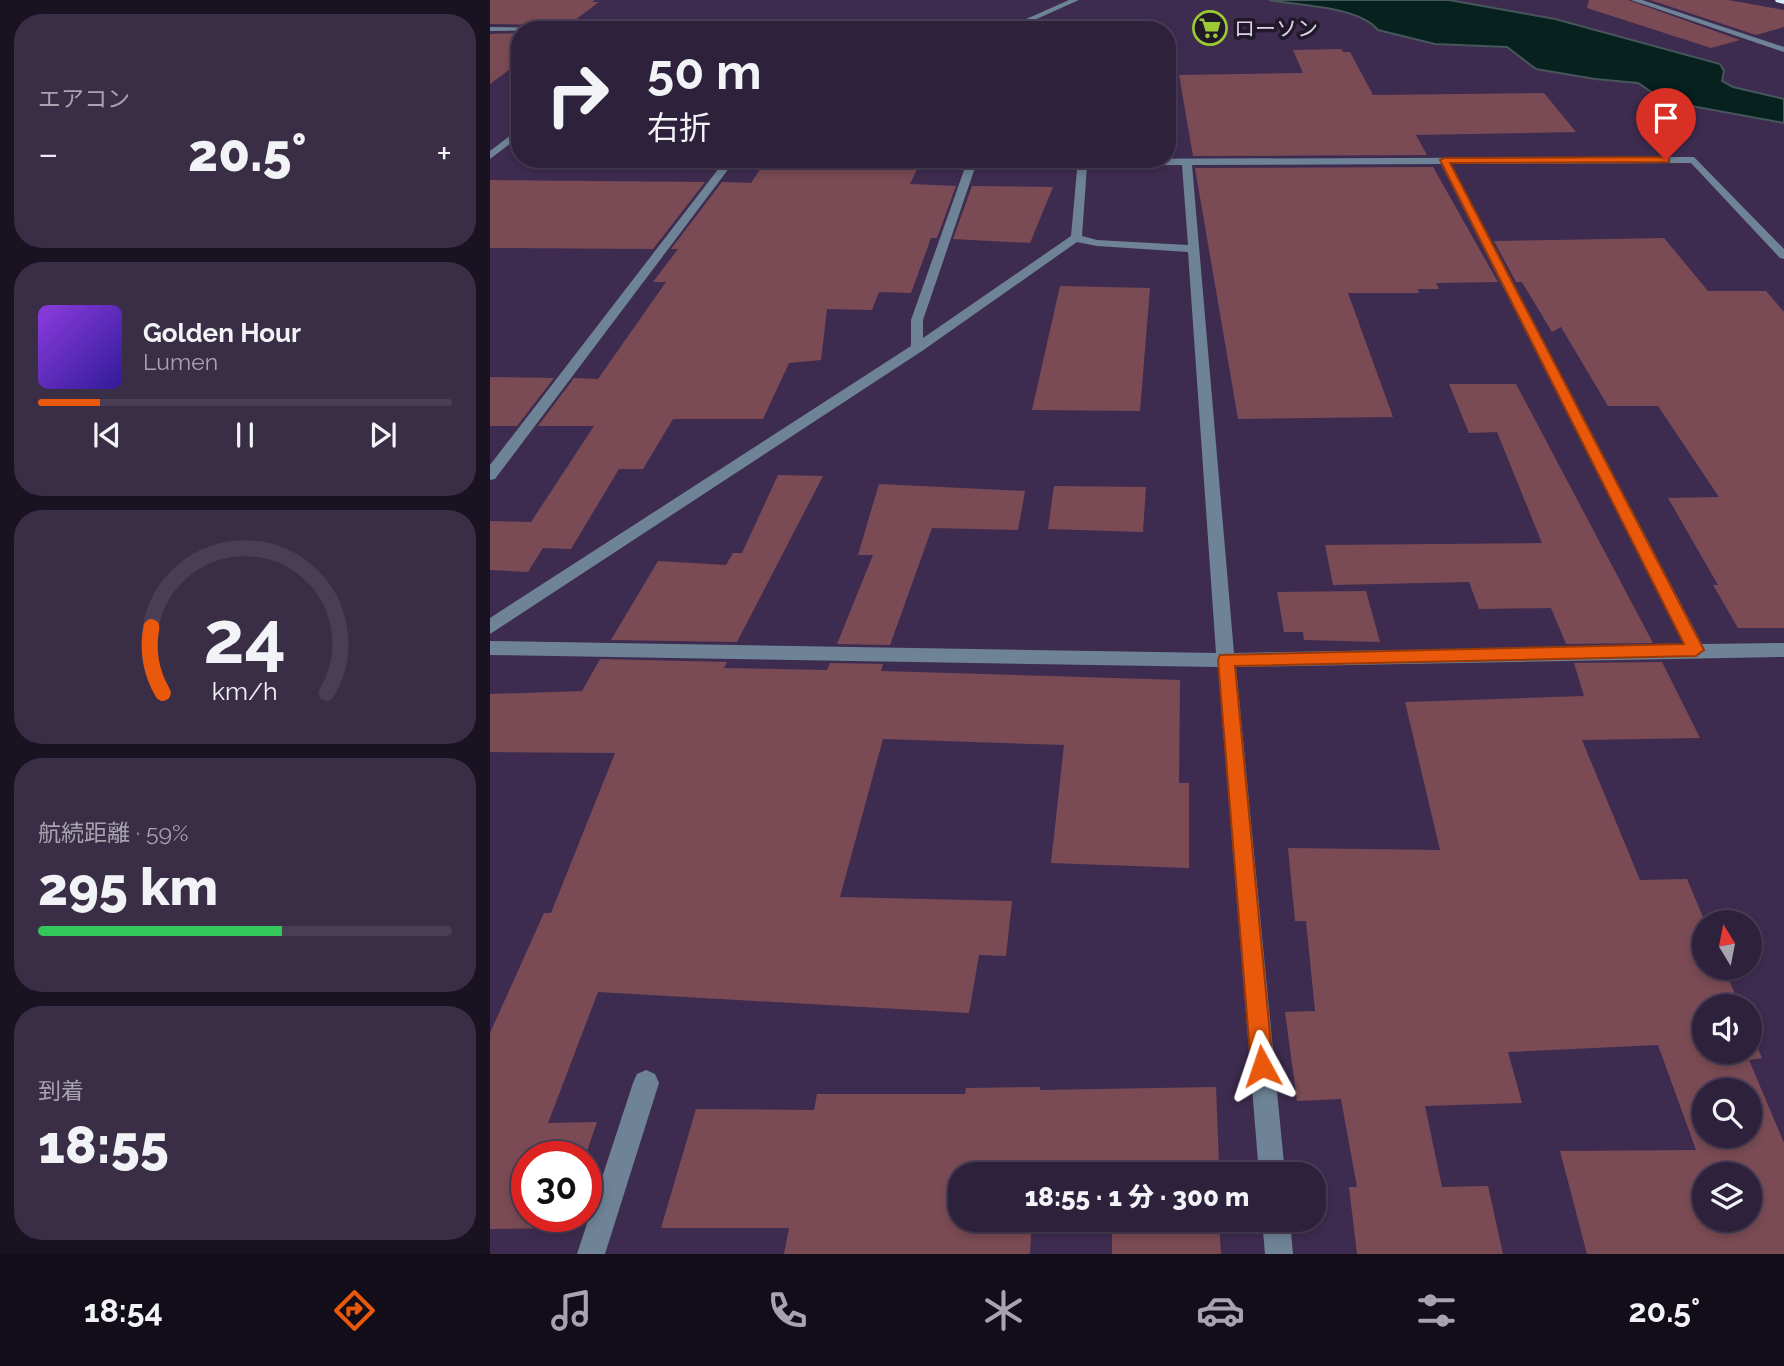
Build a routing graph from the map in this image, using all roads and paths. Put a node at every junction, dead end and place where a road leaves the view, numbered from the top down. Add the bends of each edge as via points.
1 (1075, 0) edge
2 (1635, 0) edge
3 (1779, 0) edge
4 (1784, 1) edge
5 (1026, 21) edge
6 (490, 29) edge
7 (511, 29) edge
8 (1784, 50) edge
9 (511, 138) edge
10 (490, 156) edge
11 (1444, 160) junction
12 (1176, 162) edge
13 (1187, 162) junction
14 (724, 168) edge
15 (970, 168) edge
16 (1082, 168) edge
17 (1075, 238) junction
18 (1194, 249) junction
19 (1784, 256) edge
20 (918, 348) junction
21 (490, 475) edge
22 (490, 627) edge
23 (490, 648) edge
24 (1696, 650) junction
25 (1784, 650) edge
26 (1226, 660) junction
27 (646, 1083) dead end
28 (1271, 1162) edge
29 (1277, 1232) edge
30 (591, 1254) edge
31 (1279, 1254) edge

1 - 5 street
2 - 8 street
3 - 4 highway
6 - 7 street
9 - 10 street
11 - 13 street
11 - 19 street via 1694,160
11 - 24 street
12 - 13 street
13 - 18 street
14 - 21 street
15 - 20 street via 917,320
16 - 17 street
17 - 18 street
17 - 20 street
18 - 26 street
20 - 22 street
23 - 26 street
24 - 25 street
24 - 26 street
26 - 28 street
27 - 30 street
29 - 31 street

